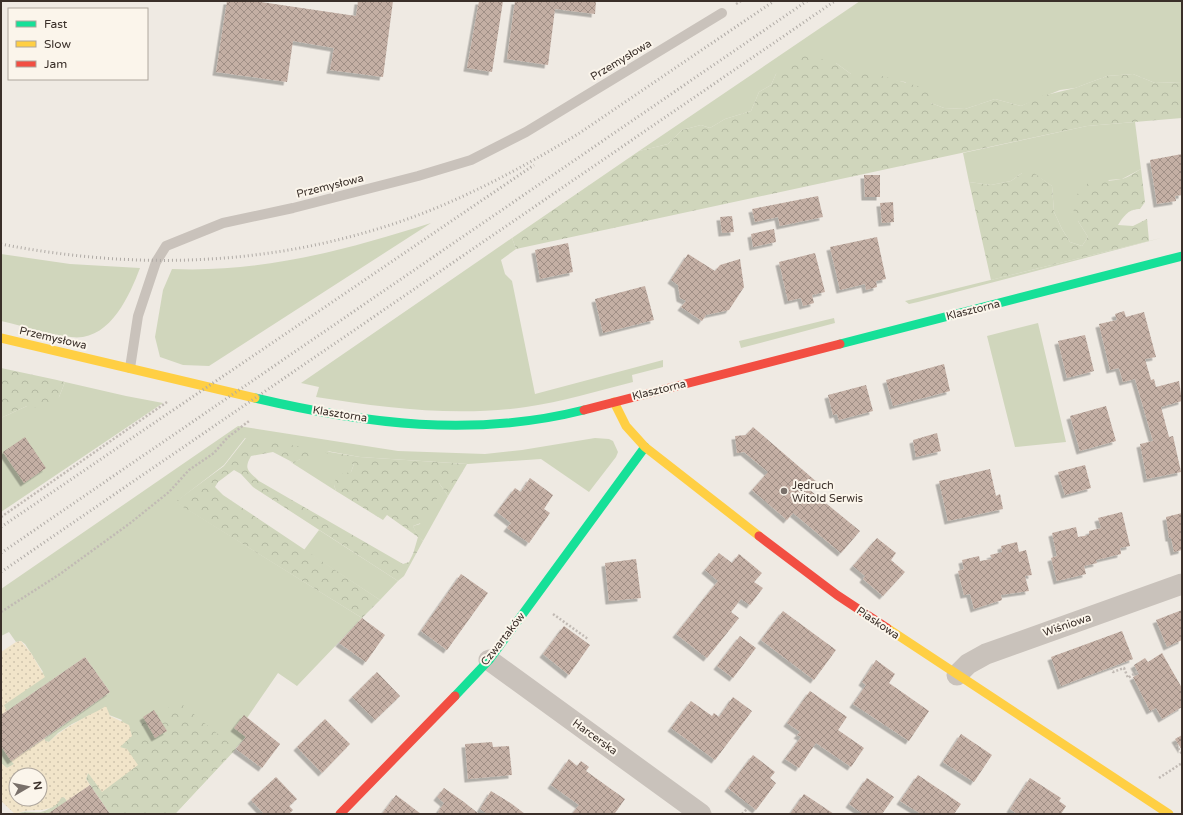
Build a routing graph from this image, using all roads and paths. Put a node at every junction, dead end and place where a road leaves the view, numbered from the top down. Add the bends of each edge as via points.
1 (722, 13) dead end
2 (1182, 256) edge
3 (1, 338) edge
4 (130, 368) junction
5 (170, 400) dead end
6 (614, 402) junction
7 (250, 419) dead end
8 (645, 447) junction
9 (1, 517) edge
10 (1182, 584) edge
11 (546, 609) dead end
12 (1, 612) edge
13 (588, 639) dead end
14 (489, 660) junction
15 (1111, 668) dead end
16 (1138, 672) dead end
17 (958, 675) junction
18 (1176, 745) dead end
19 (1182, 754) edge
20 (1182, 763) edge
21 (1156, 781) dead end
22 (747, 809) dead end
23 (340, 814) edge
24 (701, 814) edge
25 (742, 814) edge
26 (1170, 814) edge

1 - 4 lane, Przemysłowa via 526,132 471,160 293,208 223,223 166,246 156,262 138,316
2 - 6 street, Klasztorna
3 - 4 street, Przemysłowa
4 - 6 street, Klasztorna via 288,405 418,425 533,421
5 - 9 path
6 - 8 street, Piaskowa via 626,428
7 - 12 path via 135,520 60,574
8 - 14 street, Czwartaków
8 - 17 street, Piaskowa via 837,595
10 - 17 street, Wiśniowa via 986,654 968,664
11 - 13 path
14 - 23 street, Czwartaków
14 - 24 street, Harcerska
15 - 16 path via 1113,672 1124,668 1128,678
17 - 26 street, Piaskowa
18 - 19 path
20 - 21 path
22 - 25 path

